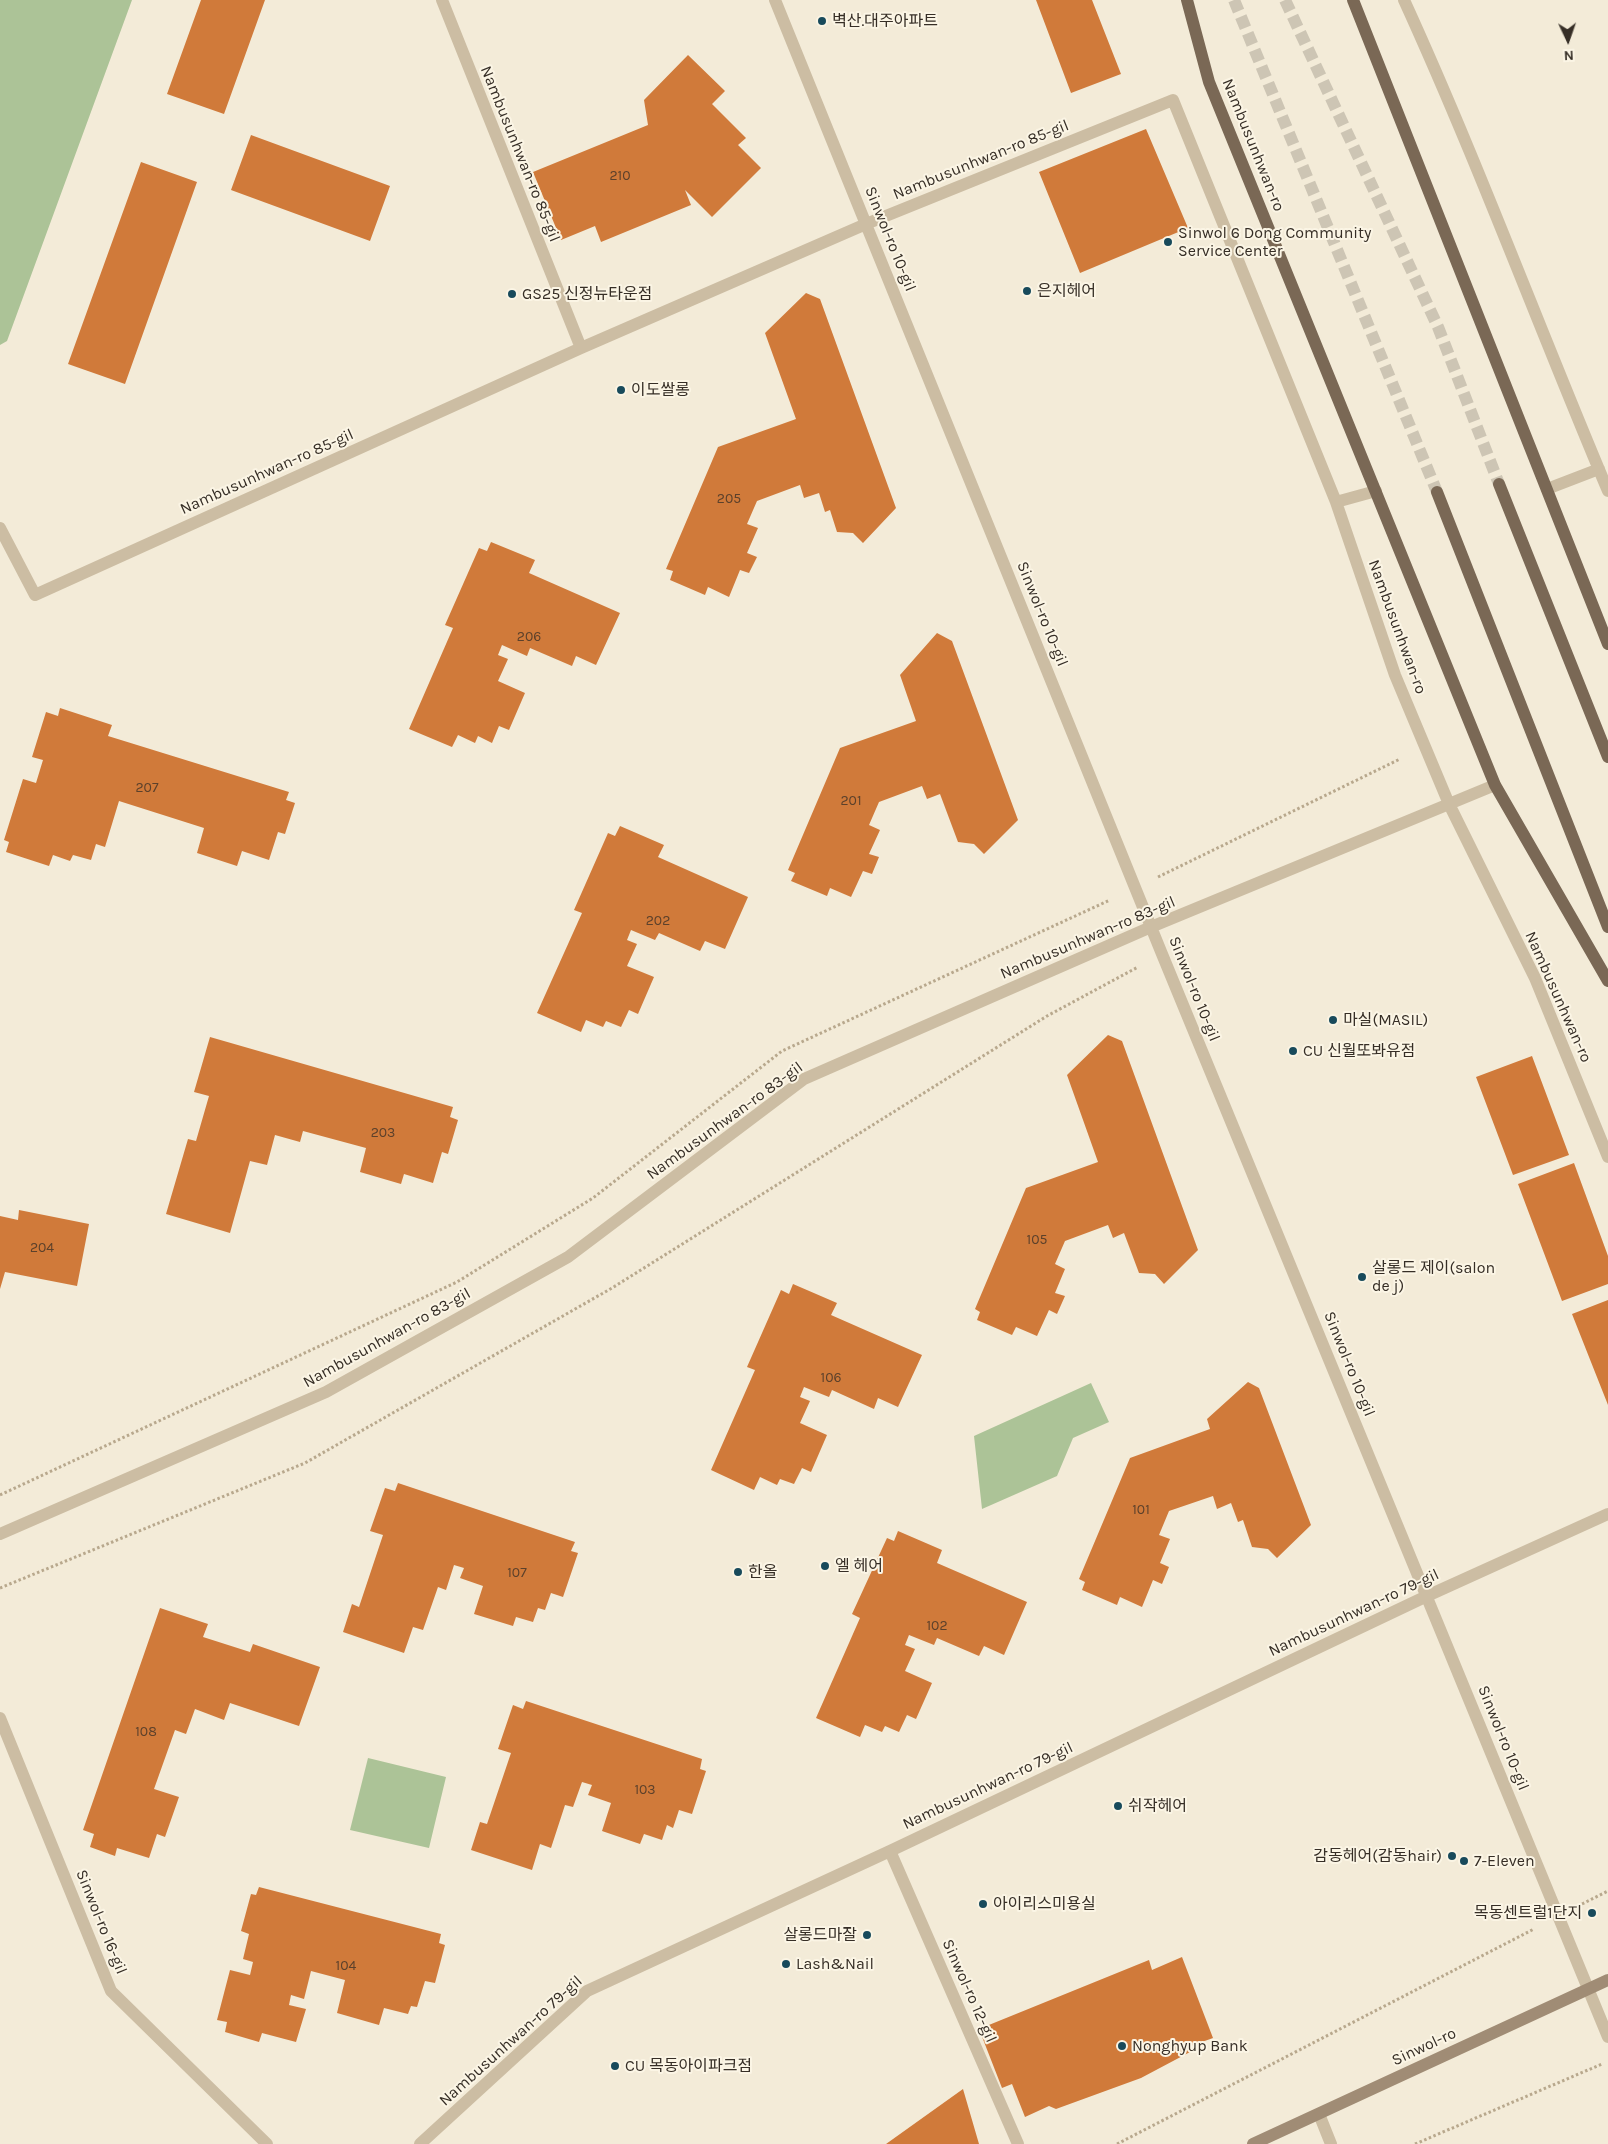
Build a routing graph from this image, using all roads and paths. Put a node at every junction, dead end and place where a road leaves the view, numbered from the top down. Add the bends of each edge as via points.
1 (442, 0) edge
2 (775, 0) edge
3 (1186, 0) edge
4 (1353, 0) edge
5 (1404, 0) edge
6 (1173, 100) joint
7 (866, 224) junction
8 (581, 348) junction
9 (1599, 469) junction
10 (1500, 484) tunnel mouth
11 (1547, 489) junction
12 (1376, 491) junction
13 (1608, 491) edge
14 (1437, 492) tunnel mouth
15 (1336, 502) junction
16 (0, 528) edge
17 (1608, 644) edge
18 (1608, 757) edge
19 (1495, 785) junction
20 (1449, 804) junction
21 (1151, 927) junction
22 (1608, 927) edge
23 (1162, 954) junction
24 (1608, 980) edge
25 (1608, 1157) edge
26 (1608, 1514) edge
27 (0, 1534) edge
28 (0, 1588) edge
29 (1427, 1596) junction
30 (0, 1718) edge
31 (890, 1851) junction
32 (1608, 1890) edge
33 (1558, 1916) junction
34 (1608, 1980) edge
35 (1588, 1989) junction
36 (1608, 2037) edge
37 (1608, 2061) edge
38 (1318, 2114) junction
39 (267, 2144) edge
40 (420, 2144) edge
41 (1018, 2144) edge
42 (1117, 2144) edge
43 (1254, 2144) edge
44 (1331, 2144) edge
45 (1415, 2144) edge

1 - 8 street, Nambusunhwan-ro 85-gil
2 - 7 street, Sinwol-ro 10-gil
3 - 12 main road, Nambusunhwan-ro via 1210,82
4 - 11 main road
5 - 9 street via 1502,229
6 - 7 street, Nambusunhwan-ro 85-gil
6 - 15 street, Nambusunhwan-ro
7 - 8 street, Nambusunhwan-ro 85-gil
7 - 21 street, Sinwol-ro 10-gil
8 - 16 street, Nambusunhwan-ro 85-gil via 34,595
9 - 11 street
9 - 13 street
10 - 18 main road
11 - 17 main road
12 - 15 street
12 - 19 main road, Nambusunhwan-ro
14 - 22 main road
15 - 20 street, Nambusunhwan-ro via 1395,675
19 - 20 street, Nambusunhwan-ro 83-gil
19 - 24 main road, Nambusunhwan-ro
20 - 21 street, Nambusunhwan-ro 83-gil
20 - 25 street, Nambusunhwan-ro via 1535,978
21 - 23 street, Sinwol-ro 10-gil
21 - 27 street, Nambusunhwan-ro 83-gil via 804,1080 568,1257 326,1392
23 - 28 path via 1047,1016 612,1288 305,1463
23 - 29 street, Sinwol-ro 10-gil
26 - 29 street, Nambusunhwan-ro 79-gil
29 - 31 street, Nambusunhwan-ro 79-gil
29 - 33 street, Sinwol-ro 10-gil
30 - 39 street, Sinwol-ro 16-gil via 111,1991
31 - 40 street, Nambusunhwan-ro 79-gil via 587,1990
31 - 41 street, Sinwol-ro 12-gil
32 - 33 path
33 - 35 street, Sinwol-ro 10-gil
33 - 42 path
34 - 35 main road, Sinwol-ro
35 - 36 street, Sinwol-ro 10-gil
35 - 38 main road, Sinwol-ro
37 - 45 path
38 - 43 main road, Sinwol-ro
38 - 44 street

